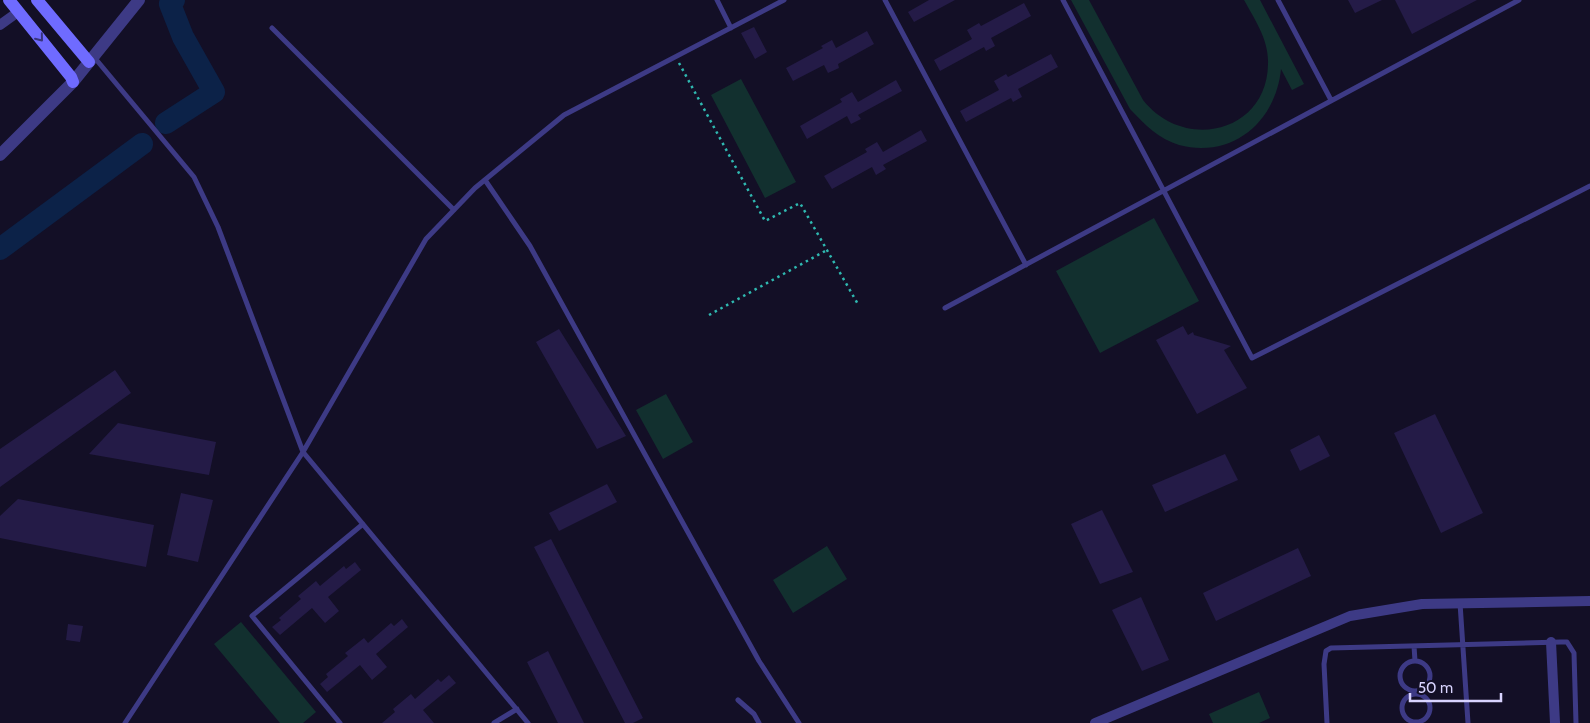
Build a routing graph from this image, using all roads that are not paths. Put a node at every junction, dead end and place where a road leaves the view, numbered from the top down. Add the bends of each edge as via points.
1 (9, 0) edge
2 (37, 0) edge
3 (138, 0) edge
4 (717, 0) edge
5 (784, 0) edge
6 (885, 0) edge
7 (1063, 0) edge
8 (1278, 0) edge
9 (1519, 0) edge
10 (18, 12) junction
11 (0, 25) edge
12 (272, 28) dead end
13 (731, 28) junction
14 (91, 59) junction
15 (73, 82) junction
16 (1331, 100) junction
17 (0, 155) edge
18 (485, 180) junction
19 (1590, 186) edge
20 (1163, 191) junction
21 (454, 210) junction
22 (1026, 265) junction
23 (945, 308) dead end
24 (304, 452) junction
25 (363, 524) junction
26 (1590, 600) edge
27 (1460, 603) junction
28 (1551, 642) junction
29 (1463, 644) junction
30 (1414, 646) junction
31 (1415, 661) junction
32 (1414, 692) junction
33 (738, 700) dead end
34 (517, 709) junction
35 (125, 723) edge
36 (340, 723) edge
37 (494, 723) edge
38 (528, 723) edge
39 (758, 723) edge
40 (799, 723) edge
41 (1095, 723) edge
42 (1327, 723) edge
43 (1468, 723) edge
44 (1555, 723) edge
45 (1576, 723) edge

1 - 10 main road
2 - 14 main road
3 - 14 street
4 - 13 lane
5 - 13 lane
6 - 22 lane
7 - 20 lane
8 - 16 lane
9 - 16 lane
10 - 11 street
10 -> 15 main road
12 - 21 lane
13 - 18 lane via 564,116
14 - 15 street
14 - 24 lane via 194,177 218,227
15 - 17 street
16 - 20 lane
18 - 21 lane
18 - 40 lane via 530,246 759,661
19 - 20 lane via 1252,358
20 - 22 lane
21 - 24 lane via 426,239
22 - 23 lane
24 - 25 lane
24 - 35 lane
25 - 34 lane
25 - 36 lane via 252,616
26 - 27 street
27 - 29 lane
27 - 41 street via 1422,604 1350,616
28 - 29 lane
28 - 44 street
28 - 45 lane via 1567,642 1574,653
29 - 30 lane
29 - 43 lane
30 - 31 lane
30 - 42 lane via 1332,648 1326,652
31 - 32 lane via 1406,664 1400,676 1403,684
31 - 32 lane via 1424,664 1430,676 1427,685
32 - 32 lane via 1423,696 1430,710 1424,720 1416,723 1406,720 1402,712 1402,702
33 - 39 lane via 754,714
34 - 37 lane
34 - 38 lane

